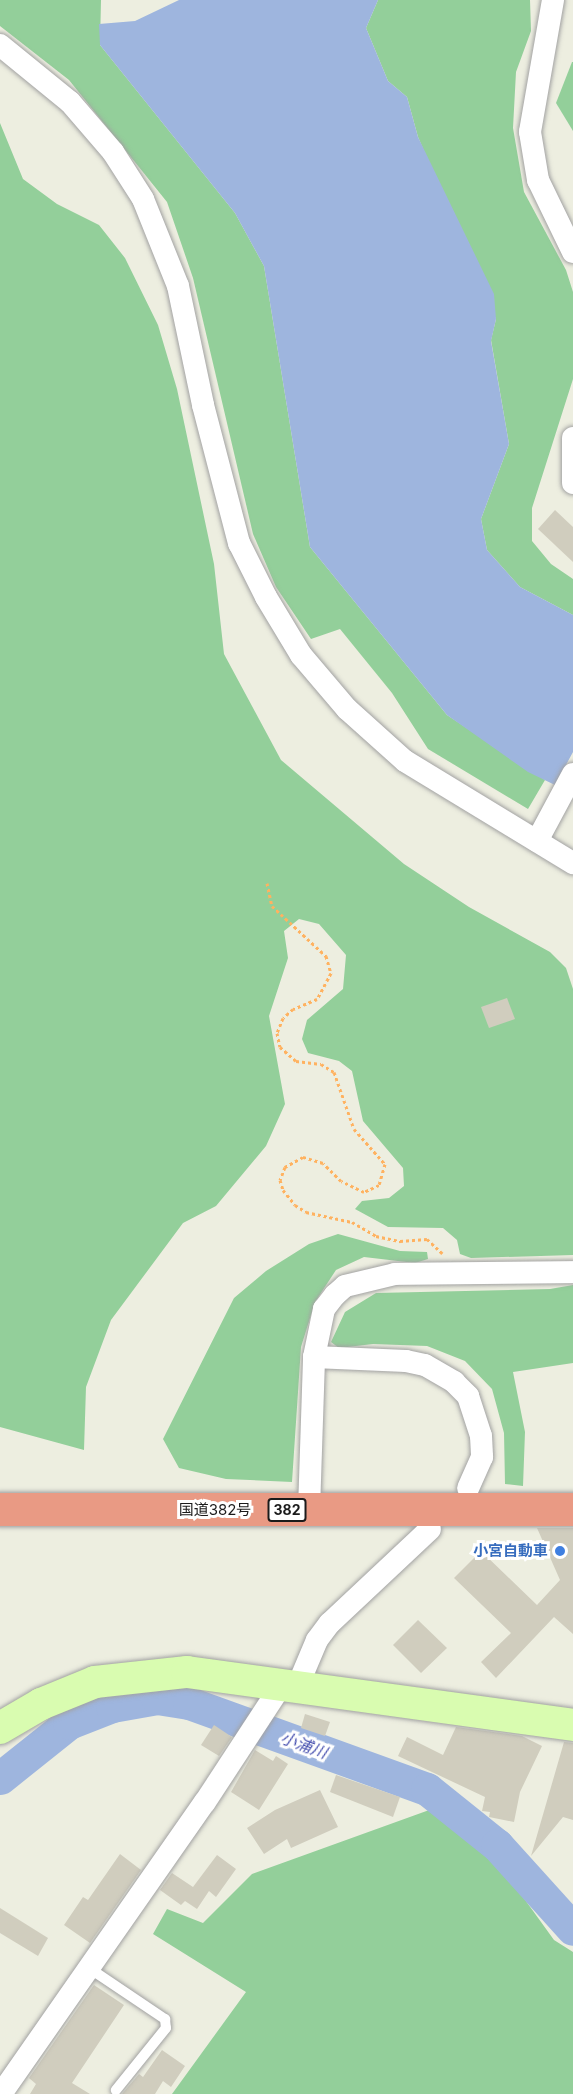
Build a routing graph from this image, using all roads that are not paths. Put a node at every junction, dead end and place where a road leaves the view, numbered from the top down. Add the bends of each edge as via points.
1 (553, 0) edge
2 (0, 45) edge
3 (573, 252) edge
4 (573, 438) edge
5 (573, 483) edge
6 (573, 774) edge
7 (537, 841) junction
8 (573, 863) edge
9 (573, 1272) edge
10 (314, 1357) junction
11 (468, 1488) dead end
12 (0, 1509) edge
13 (573, 1509) edge
14 (309, 1510) junction
15 (430, 1529) dead end
16 (290, 1684) junction
17 (573, 1725) edge
18 (0, 1728) edge
19 (89, 1968) junction
20 (117, 2090) dead end
21 (0, 2094) edge

1 - 3 street via 530,132 538,180
2 - 7 street via 70,102 113,152 143,200 178,286 203,405 239,543 302,655 346,709 405,761
4 - 5 street
6 - 7 street
7 - 8 street
9 - 10 street via 395,1274 345,1286 324,1310
10 - 11 street via 406,1361 425,1365 454,1382 468,1396 481,1436 482,1457
10 - 14 street
12 - 14 highway, 国道382号 / 382
13 - 14 highway, 国道382号 / 382
15 - 16 street via 330,1623
16 - 17 street
16 - 18 street via 187,1672 124,1676 66,1693
16 - 19 street via 262,1715
19 - 20 lane via 165,2019 166,2028
19 - 21 street

